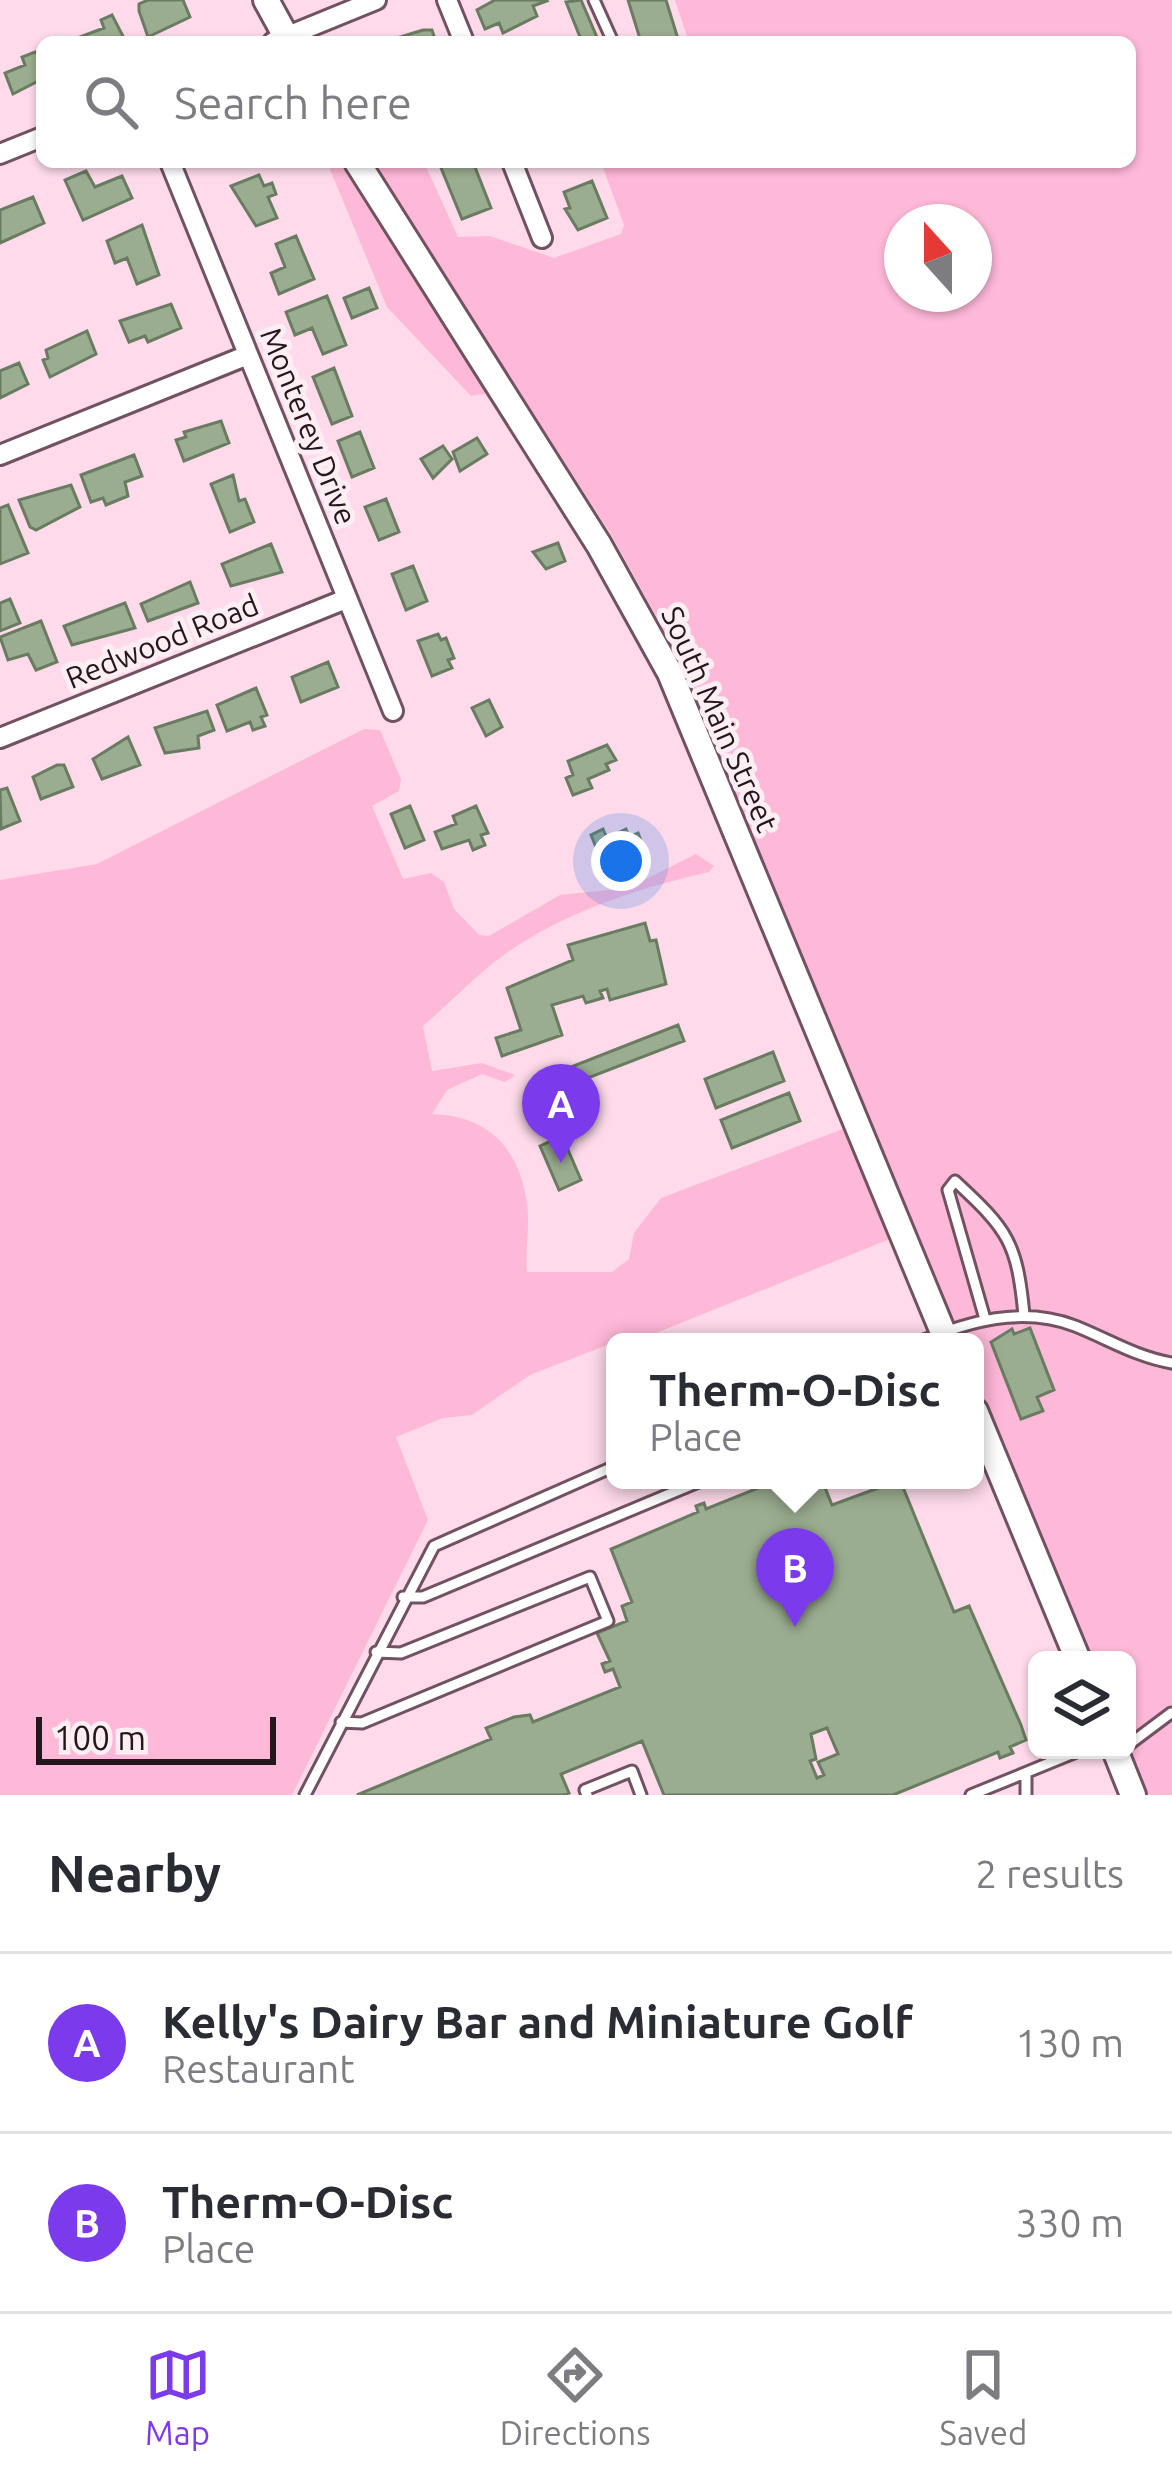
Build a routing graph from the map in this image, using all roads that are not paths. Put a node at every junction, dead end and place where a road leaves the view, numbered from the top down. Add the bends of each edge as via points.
1 (266, 0) edge
2 (376, 0) edge
3 (447, 0) edge
4 (594, 0) edge
5 (281, 36) edge
6 (292, 36) edge
7 (462, 36) edge
8 (610, 36) edge
9 (36, 139) edge
10 (0, 154) edge
11 (172, 168) edge
12 (361, 168) edge
13 (514, 168) edge
14 (542, 238) dead end
15 (248, 355) junction
16 (0, 455) edge
17 (346, 599) junction
18 (393, 711) dead end
19 (0, 738) edge
20 (1024, 1315) junction
21 (985, 1319) junction
22 (934, 1333) edge
23 (951, 1333) edge
24 (1172, 1363) edge
25 (984, 1433) edge
26 (606, 1470) edge
27 (681, 1489) edge
28 (403, 1598) junction
29 (1074, 1651) edge
30 (376, 1652) junction
31 (1171, 1713) edge
32 (341, 1722) junction
33 (1136, 1739) edge
34 (1058, 1759) edge
35 (1119, 1759) edge
36 (1026, 1772) junction
37 (305, 1795) edge
38 (587, 1795) edge
39 (641, 1795) edge
40 (971, 1795) edge
41 (1025, 1795) edge
42 (1133, 1795) edge

1 - 5 street
2 - 6 street
3 - 7 street
4 - 8 lane
9 - 10 street
11 - 15 street, Monterey Drive
12 - 22 street, South Main Street via 661,653
13 - 14 street
15 - 16 street
15 - 17 street, Monterey Drive
17 - 18 street, Monterey Drive
17 - 19 street, Redwood Road
20 - 21 lane
20 - 21 lane via 1003,1225 955,1180 947,1190
20 - 24 lane
21 - 23 lane
25 - 29 street
26 - 28 lane via 456,1532 434,1546
27 - 28 lane
28 - 30 lane
30 - 32 lane
30 - 32 lane via 400,1653 590,1577 608,1622 362,1723
31 - 33 lane
32 - 37 lane
34 - 36 lane
35 - 42 street
36 - 40 lane
36 - 41 lane
38 - 39 lane via 632,1771

